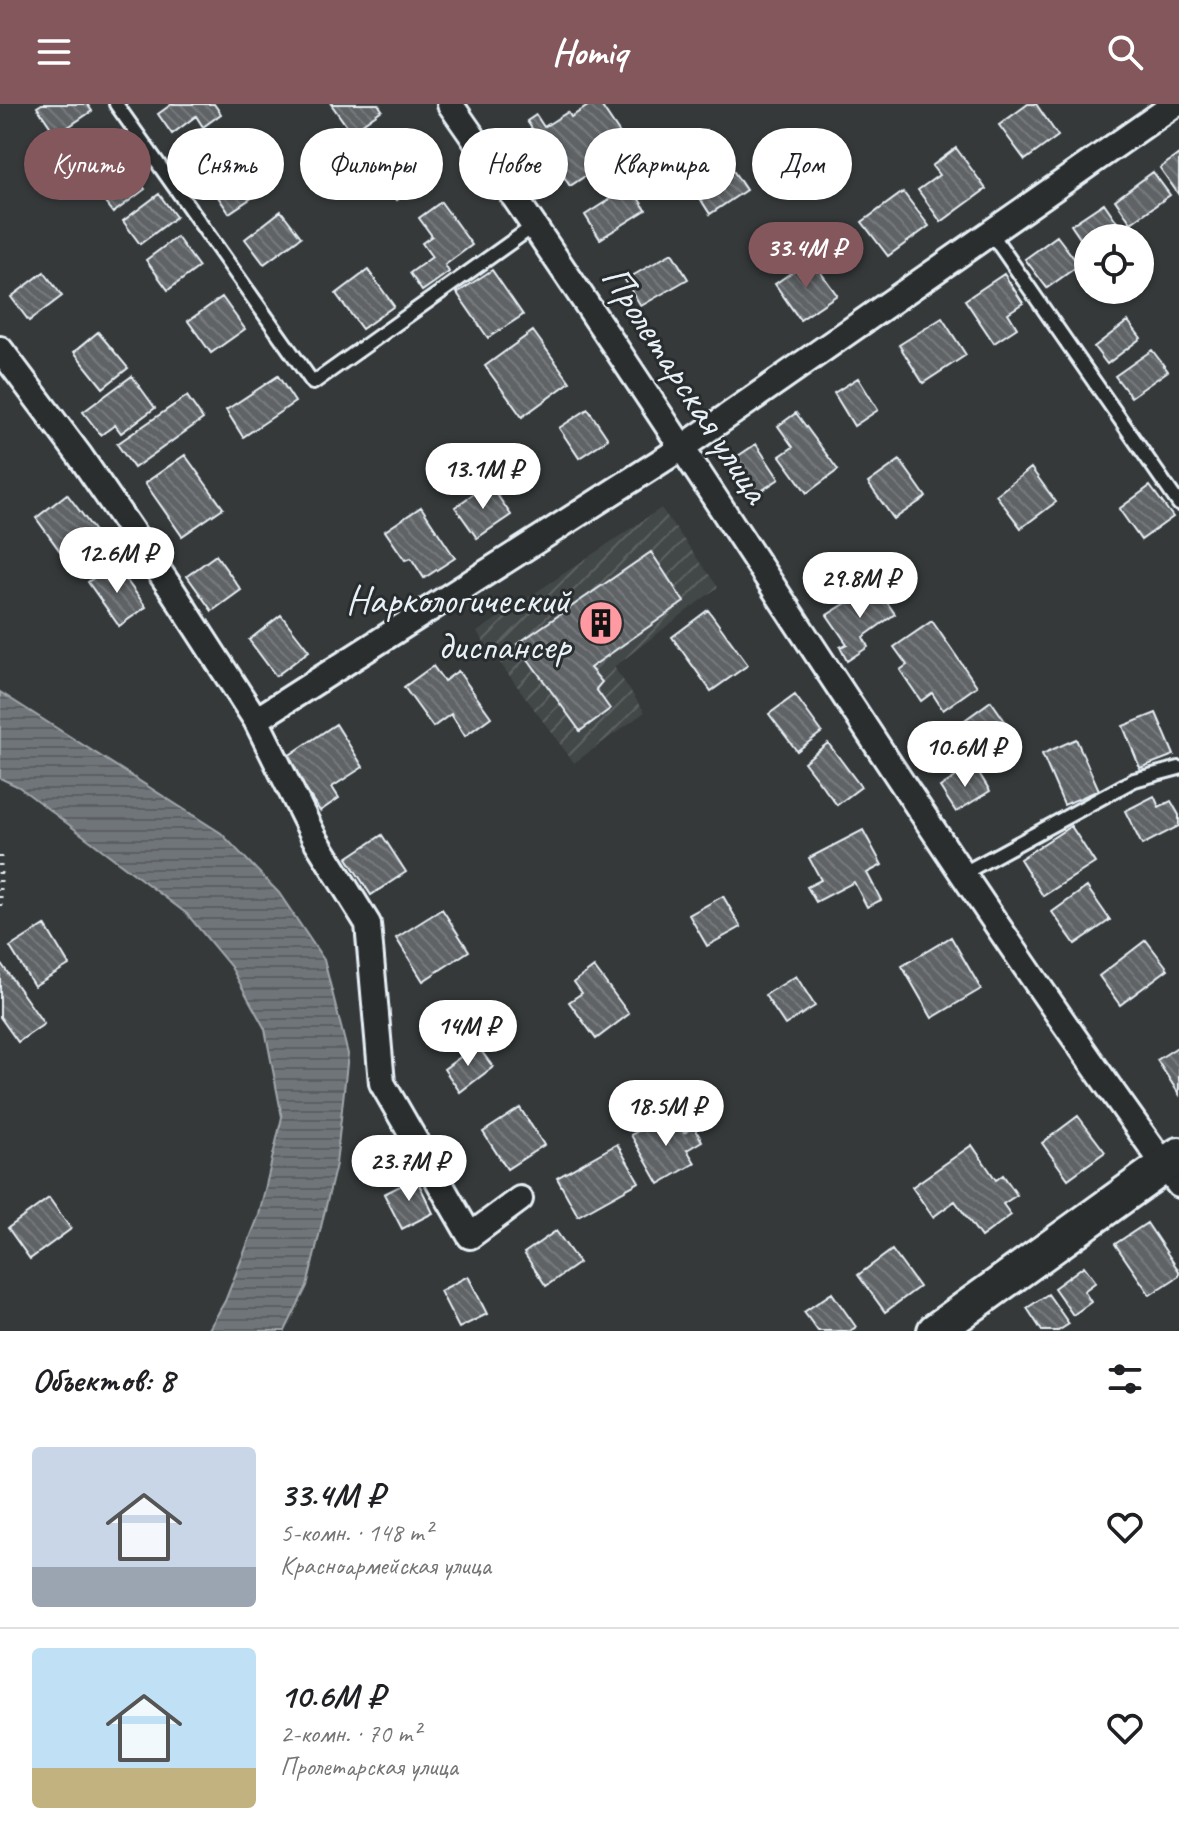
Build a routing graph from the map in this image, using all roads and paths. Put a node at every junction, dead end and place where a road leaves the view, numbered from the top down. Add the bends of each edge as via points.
1 (116, 104) edge
2 (450, 104) edge
3 (1175, 104) edge
4 (535, 225) junction
5 (991, 233) junction
6 (0, 349) edge
7 (683, 447) junction
8 (1179, 504) edge
9 (256, 720) junction
10 (1179, 768) edge
11 (0, 856) edge
12 (962, 874) junction
13 (0, 908) edge
14 (1174, 1168) edge
15 (520, 1199) dead end
16 (935, 1331) edge

1 - 4 lane via 313,383
2 - 4 street, Пролетарская улица
3 - 5 street
4 - 7 street, Пролетарская улица
5 - 7 street
5 - 8 lane
6 - 9 street via 80,456
7 - 9 street
7 - 12 street, Пролетарская улица
9 - 15 street via 314,837 368,924 382,1083 470,1236
10 - 12 lane via 1134,780
11 - 13 path
12 - 14 street, Пролетарская улица
14 - 16 main road

